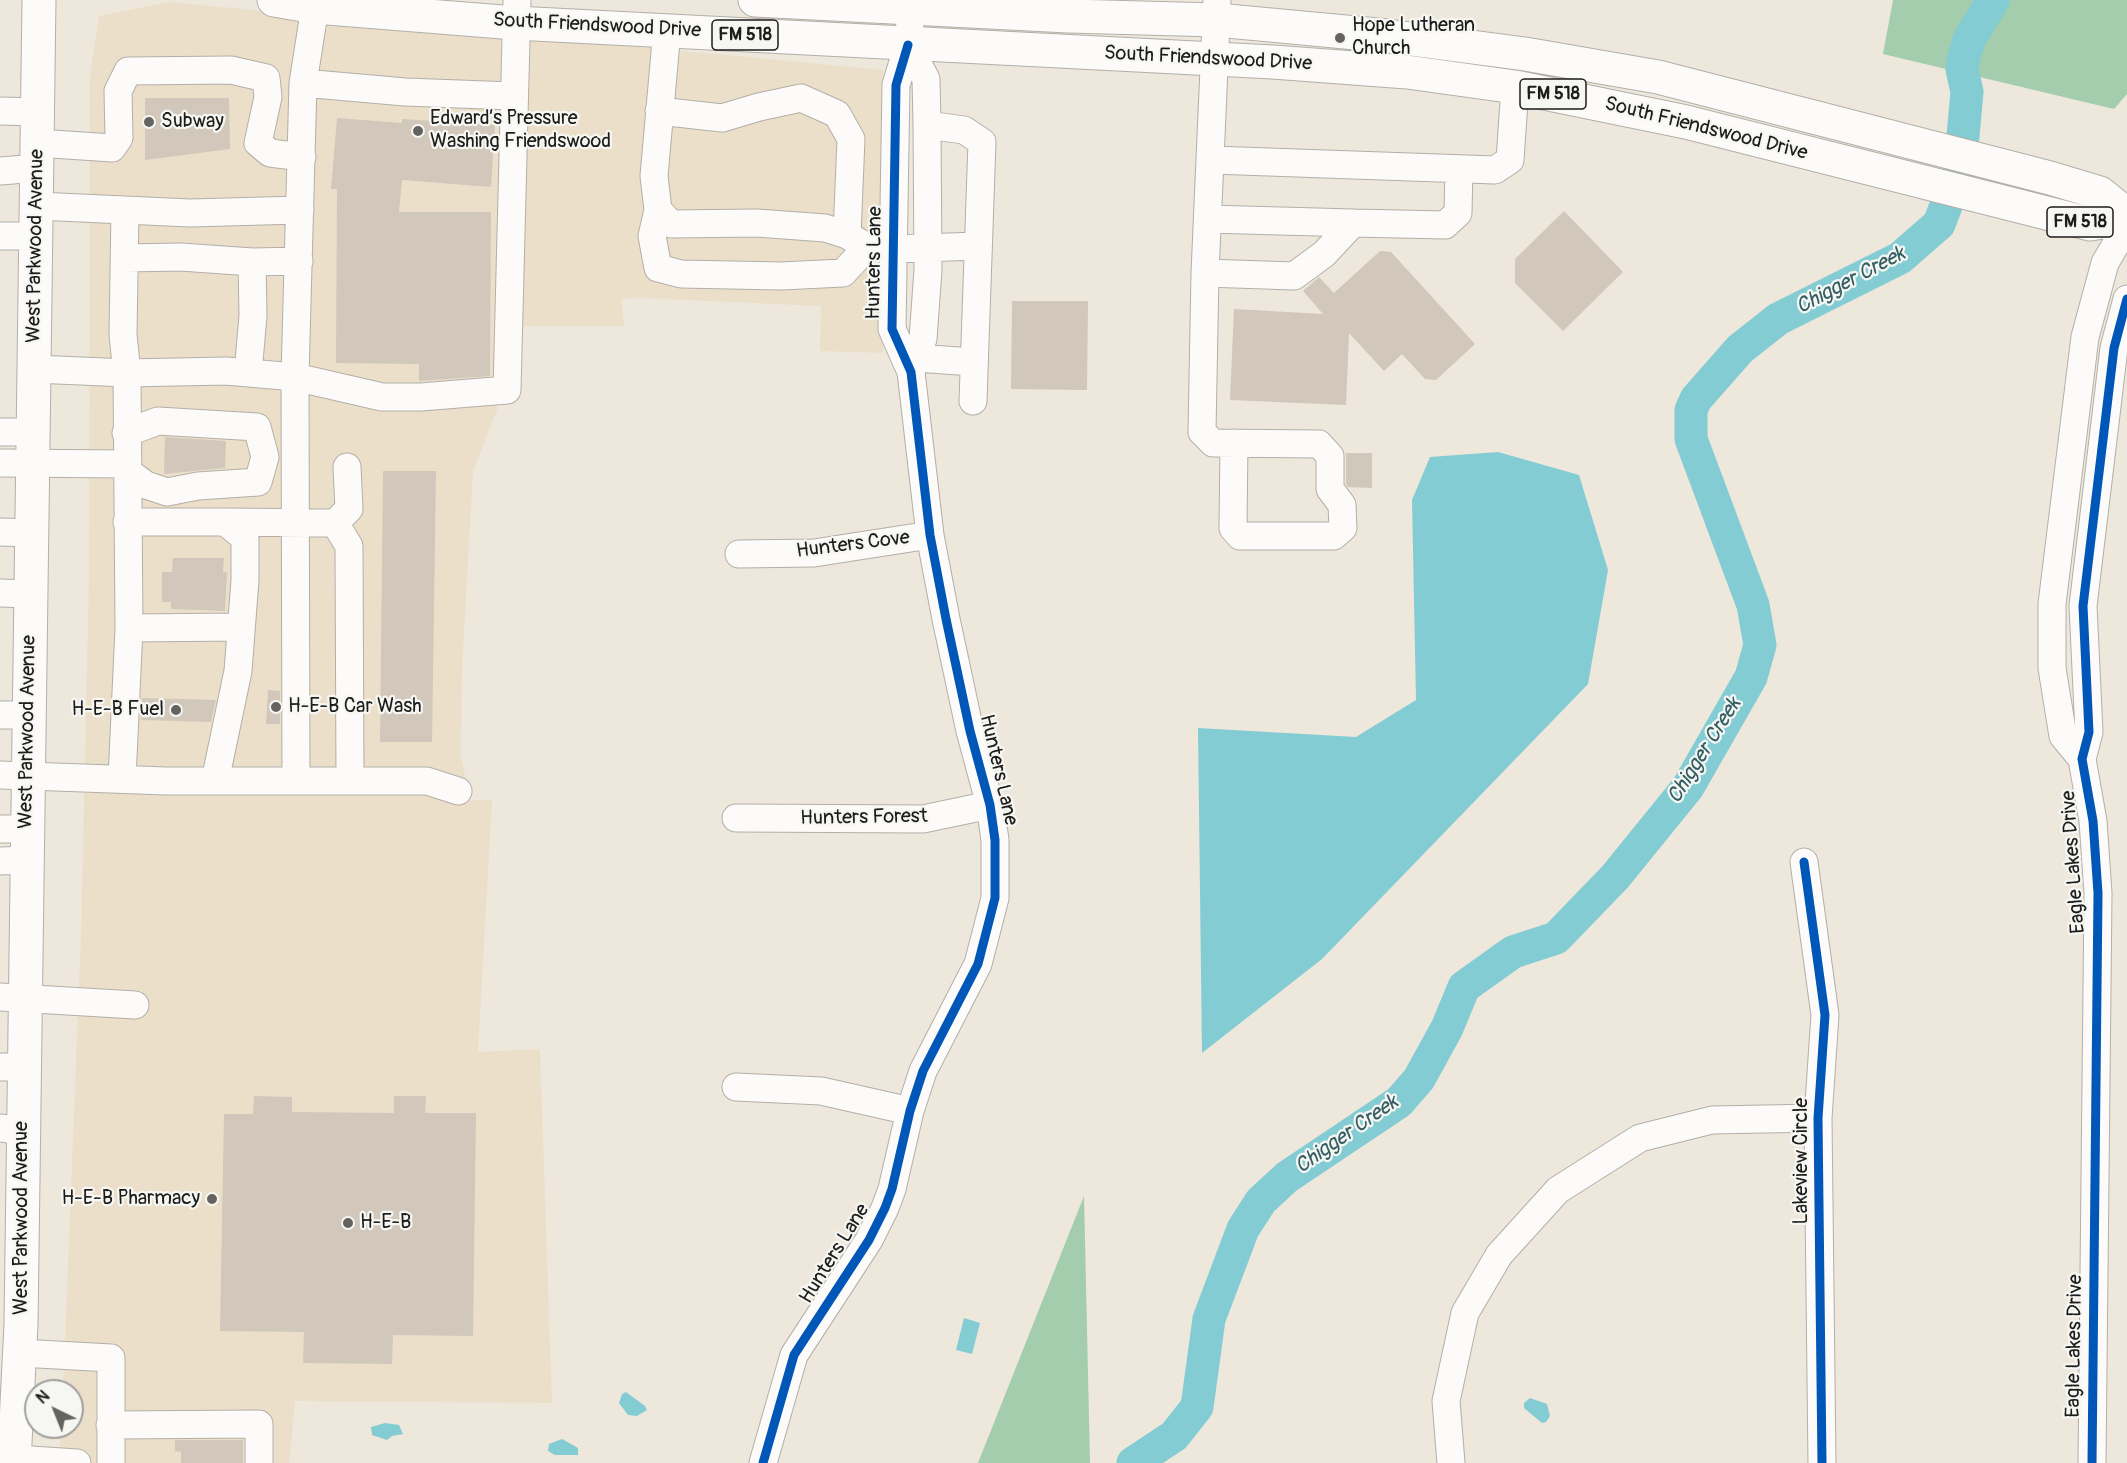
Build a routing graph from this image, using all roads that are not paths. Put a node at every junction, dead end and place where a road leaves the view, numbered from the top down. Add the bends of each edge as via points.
1 (39, 0) edge
2 (274, 0) edge
3 (755, 0) edge
4 (912, 4) edge
5 (315, 7) junction
6 (1217, 10) edge
7 (516, 11) edge
8 (667, 30) junction
9 (908, 45) junction
10 (1216, 59) junction
11 (304, 77) junction
12 (266, 78) junction
13 (1515, 87) junction
14 (513, 96) junction
15 (0, 111) edge
16 (659, 111) junction
17 (927, 125) junction
18 (37, 141) junction
19 (302, 157) junction
20 (1212, 160) junction
21 (1459, 169) junction
22 (0, 171) edge
23 (125, 210) junction
24 (300, 210) junction
25 (658, 210) junction
26 (2127, 217) edge
27 (1208, 219) junction
28 (36, 221) junction
29 (1353, 223) junction
30 (2127, 225) edge
31 (0, 236) edge
32 (869, 244) junction
33 (977, 246) junction
34 (927, 247) junction
35 (124, 258) junction
36 (299, 261) junction
37 (252, 262) junction
38 (1205, 273) junction
39 (2127, 299) edge
40 (973, 362) junction
41 (914, 365) junction
42 (34, 369) junction
43 (127, 373) junction
44 (248, 373) junction
45 (295, 377) junction
46 (973, 401) dead end
47 (0, 432) edge
48 (126, 434) junction
49 (1234, 443) junction
50 (33, 447) junction
51 (0, 463) edge
52 (347, 467) dead end
53 (127, 468) junction
54 (127, 522) junction
55 (225, 522) junction
56 (293, 522) junction
57 (335, 523) junction
58 (16, 533) edge
59 (930, 535) junction
60 (740, 554) dead end
61 (15, 594) edge
62 (241, 627) junction
63 (129, 628) junction
64 (14, 715) edge
65 (2082, 759) junction
66 (14, 775) edge
67 (122, 779) junction
68 (215, 781) junction
69 (296, 781) junction
70 (350, 781) junction
71 (458, 791) dead end
72 (990, 805) junction
73 (736, 818) dead end
74 (13, 845) edge
75 (1804, 862) dead end
76 (12, 997) edge
77 (135, 1005) dead end
78 (12, 1067) edge
79 (736, 1087) dead end
80 (910, 1111) junction
81 (1818, 1118) junction
82 (11, 1129) edge
83 (20, 1353) junction
84 (110, 1425) junction
85 (15, 1461) edge
86 (77, 1463) edge
87 (111, 1463) edge
88 (260, 1463) edge
89 (763, 1463) edge
90 (1450, 1463) edge
91 (1821, 1463) edge
92 (2092, 1463) edge

1 - 18 main road, West Parkwood Avenue
2 - 5 main road, South Friendswood Drive / FM 518
3 - 4 main road, South Friendswood Drive / FM 518
4 - 6 main road, South Friendswood Drive / FM 518
4 - 9 street
5 - 7 main road, South Friendswood Drive / FM 518
5 - 11 street
6 - 10 street
6 - 26 main road, South Friendswood Drive / FM 518 via 1603,66 1738,96 2100,193
7 - 8 main road, South Friendswood Drive / FM 518
7 - 14 street
8 - 9 main road, South Friendswood Drive / FM 518
8 - 16 street
9 - 10 main road, South Friendswood Drive / FM 518
9 - 17 street, Hunters Lane via 926,79
9 - 32 street, Hunters Lane via 896,85
10 - 13 main road, South Friendswood Drive / FM 518 via 1407,72
10 - 20 street
11 - 12 street via 280,72
11 - 14 street via 405,92
11 - 19 street
12 - 18 street via 231,70 128,71 118,91 118,138 112,148
12 - 19 street via 268,97 258,143 270,153
13 - 21 street via 1510,160 1495,170
13 - 26 main road, South Friendswood Drive / FM 518 via 1686,122 2090,224
14 - 45 street via 507,390 382,397
15 - 18 street
16 - 25 street via 654,176
16 - 32 street via 722,118 801,99 837,114 851,139
17 - 33 street via 964,130 982,142
17 - 34 street, Hunters Lane
18 - 22 street
18 - 28 main road, West Parkwood Avenue
19 - 24 street
20 - 21 street
20 - 27 street
21 - 29 street via 1458,213 1445,225
23 - 24 street
23 - 28 street
23 - 35 street
24 - 36 street
25 - 32 street via 671,224 756,223 825,228
25 - 32 street via 652,236 658,268 681,274 843,273
27 - 29 street
27 - 38 street
28 - 31 street
28 - 42 main road, West Parkwood Avenue
29 - 38 street via 1324,254 1294,276
30 - 65 street, Eagle Lakes Drive via 2105,263 2085,337 2052,604 2052,668 2063,736
32 - 34 street
32 - 41 street, Hunters Lane via 892,329
33 - 34 street
33 - 40 street
34 - 41 street, Hunters Lane via 923,339
35 - 37 street
35 - 43 street via 123,335
36 - 37 street
36 - 45 street
37 - 44 street
38 - 49 street via 1202,432 1213,443
39 - 65 street, Eagle Lakes Drive via 2114,348 2083,606 2089,732
40 - 41 street
40 - 46 street
41 - 59 street, Hunters Lane
42 - 43 street
42 - 50 main road, West Parkwood Avenue
43 - 44 street
43 - 48 street
44 - 45 street
45 - 56 street
47 - 50 street
48 - 53 street
48 - 53 street via 158,421 256,427 265,457 258,482 167,492 146,485
49 - 49 street via 1319,444 1330,456 1330,489 1342,505 1343,528 1334,536 1240,536 1233,528
50 - 51 street
50 - 53 street
50 - 58 main road, West Parkwood Avenue
52 - 57 street via 349,509
53 - 54 street
54 - 55 street
54 - 63 street
55 - 56 street
55 - 62 street via 245,538
56 - 57 street
56 - 69 street
57 - 70 street via 349,546
58 - 61 main road, West Parkwood Avenue
59 - 60 street, Hunters Cove via 814,554
59 - 72 street, Hunters Lane via 970,731
61 - 64 main road, West Parkwood Avenue
62 - 63 street
62 - 68 street via 238,671
63 - 67 street
64 - 66 main road, West Parkwood Avenue
65 - 92 street, Eagle Lakes Drive via 2093,822 2098,893
66 - 67 street
66 - 74 main road, West Parkwood Avenue
67 - 68 street
68 - 69 street
69 - 70 street
70 - 71 street via 427,782
72 - 73 street, Hunters Forest via 922,819
72 - 80 street, Hunters Lane via 997,867 989,928 978,964 923,1071
74 - 76 main road, West Parkwood Avenue
75 - 81 street, Lakeview Circle via 1825,1015
76 - 77 street
76 - 78 main road, West Parkwood Avenue
78 - 82 main road, West Parkwood Avenue
79 - 80 street via 820,1091
80 - 89 street, Hunters Lane via 885,1208 869,1240 794,1355
81 - 90 street via 1712,1120 1640,1138 1558,1191 1499,1255 1465,1313 1446,1401
81 - 91 street, Lakeview Circle
82 - 83 main road, West Parkwood Avenue
83 - 84 street via 111,1358
83 - 85 main road, West Parkwood Avenue
84 - 87 street
84 - 88 street via 259,1424
85 - 86 street

